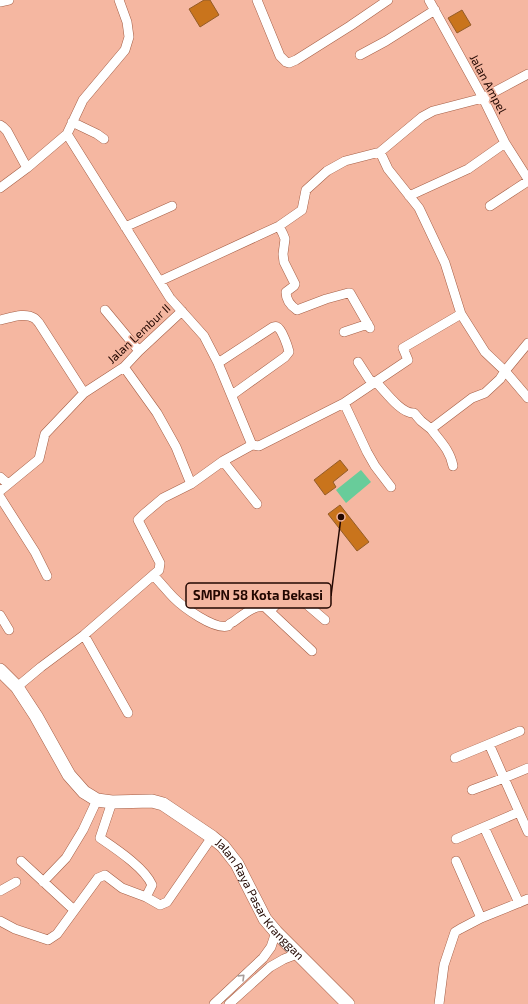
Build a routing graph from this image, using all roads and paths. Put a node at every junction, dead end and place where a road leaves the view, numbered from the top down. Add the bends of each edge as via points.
1 (9, 0) edge
2 (119, 0) edge
3 (257, 0) edge
4 (388, 0) edge
5 (429, 0) edge
6 (0, 2) edge
7 (435, 10) junction
8 (360, 55) dead end
9 (528, 74) edge
10 (483, 98) junction
11 (72, 122) junction
12 (0, 125) edge
13 (66, 134) junction
14 (104, 139) dead end
15 (505, 143) junction
16 (380, 152) junction
17 (27, 168) junction
18 (528, 180) edge
19 (0, 188) edge
20 (409, 196) junction
21 (172, 206) dead end
22 (490, 206) dead end
23 (279, 226) junction
24 (125, 227) junction
25 (160, 281) junction
26 (105, 310) dead end
27 (182, 311) junction
28 (461, 314) junction
29 (0, 320) edge
30 (344, 332) dead end
31 (528, 343) edge
32 (139, 351) junction
33 (358, 362) dead end
34 (218, 363) junction
35 (124, 367) junction
36 (505, 371) junction
37 (375, 382) junction
38 (84, 393) junction
39 (232, 395) junction
40 (528, 398) edge
41 (344, 403) junction
42 (431, 429) junction
43 (252, 445) junction
44 (223, 461) junction
45 (453, 466) dead end
46 (0, 476) edge
47 (8, 484) junction
48 (191, 484) junction
49 (391, 488) dead end
50 (0, 491) edge
51 (0, 497) edge
52 (257, 504) dead end
53 (153, 575) junction
54 (47, 576) dead end
55 (270, 611) junction
56 (0, 615) edge
57 (325, 620) dead end
58 (9, 630) dead end
59 (84, 635) junction
60 (312, 651) dead end
61 (0, 670) edge
62 (17, 686) junction
63 (128, 713) dead end
64 (520, 731) dead end
65 (489, 744) junction
66 (455, 758) dead end
67 (528, 768) edge
68 (504, 778) junction
69 (472, 790) dead end
70 (97, 800) junction
71 (112, 802) junction
72 (519, 812) junction
73 (484, 827) junction
74 (528, 832) edge
75 (212, 836) junction
76 (456, 839) dead end
77 (21, 861) dead end
78 (456, 861) dead end
79 (16, 882) dead end
80 (43, 882) junction
81 (0, 891) edge
82 (146, 897) junction
83 (528, 899) edge
84 (518, 903) junction
85 (74, 910) junction
86 (481, 918) junction
87 (0, 921) edge
88 (276, 932) junction
89 (298, 954) junction
90 (214, 1004) edge
91 (229, 1004) edge
92 (348, 1004) edge
93 (439, 1004) edge

1 - 6 street
2 - 11 street via 129,37 124,50 83,100
3 - 4 street via 280,56 289,63 306,55
5 - 7 street, Jalan Ampel
7 - 8 street
7 - 10 street, Jalan Ampel
9 - 10 street
10 - 15 street, Jalan Ampel
10 - 16 street via 433,111
11 - 13 street
11 - 14 street
12 - 17 street via 7,131
13 - 17 street
13 - 24 street
15 - 18 street, Jalan Ampel
15 - 20 street via 468,169
16 - 20 street via 388,169
16 - 23 street via 345,161 327,171 306,190 302,210
17 - 19 street
18 - 22 street
20 - 28 street via 419,208 445,263
21 - 24 street
23 - 25 street
23 - 30 street via 284,234 284,262 295,284 286,292 286,298 297,310 350,293 369,326
24 - 25 street
25 - 27 street
26 - 32 street
27 - 32 street, Jalan Lembur II
27 - 34 street via 204,336
28 - 36 street via 485,352
28 - 37 street via 403,348 408,360
29 - 38 street via 28,315 34,318
31 - 36 street
32 - 35 street, Jalan Lembur II
33 - 37 street via 369,379
34 - 39 street
34 - 39 street via 274,326 280,329 286,342 289,352 285,357
35 - 38 street, Jalan Lembur II
35 - 48 street via 157,413 176,447
36 - 40 street
36 - 42 street via 484,393 472,398
37 - 41 street
37 - 42 street via 398,407 410,414 414,413
38 - 47 street, Jalan Lembur II via 45,434 39,459
39 - 43 street
41 - 43 street via 259,446
41 - 49 street via 375,466
42 - 45 street via 447,449
43 - 44 street
44 - 48 street
44 - 52 street
46 - 47 street
47 - 50 street, Jalan Lembur II
48 - 53 street via 163,498 138,520 160,563 159,570
51 - 54 street
53 - 55 street via 182,606 213,624 228,626 261,606
53 - 59 street
55 - 57 street via 290,590
55 - 60 street
56 - 58 street
59 - 62 street
59 - 63 street
61 - 62 main road
62 - 70 main road via 69,774 84,792
64 - 65 street
65 - 66 street
65 - 68 street
67 - 68 street
68 - 69 street
68 - 72 street
70 - 71 main road
70 - 80 street via 84,830 66,858
71 - 75 main road, Jalan Raya Pasar Kranggan via 152,801 163,804
71 - 82 street via 100,838 150,878 152,885
72 - 73 street
72 - 74 street
73 - 76 street
73 - 84 street
75 - 82 street via 167,902 160,905
75 - 88 main road, Jalan Raya Pasar Kranggan via 237,864 265,919
77 - 80 street
78 - 86 street
79 - 81 street
80 - 85 street
82 - 85 street via 122,888 104,875 98,878
83 - 84 street
84 - 86 street
85 - 87 street via 57,934 48,940
86 - 93 street via 455,932 444,965
88 - 89 main road, Jalan Raya Pasar Kranggan
90 -> 88 street via 263,958 271,947
89 - 91 street via 270,967
89 - 92 main road, Jalan Raya Pasar Kranggan

